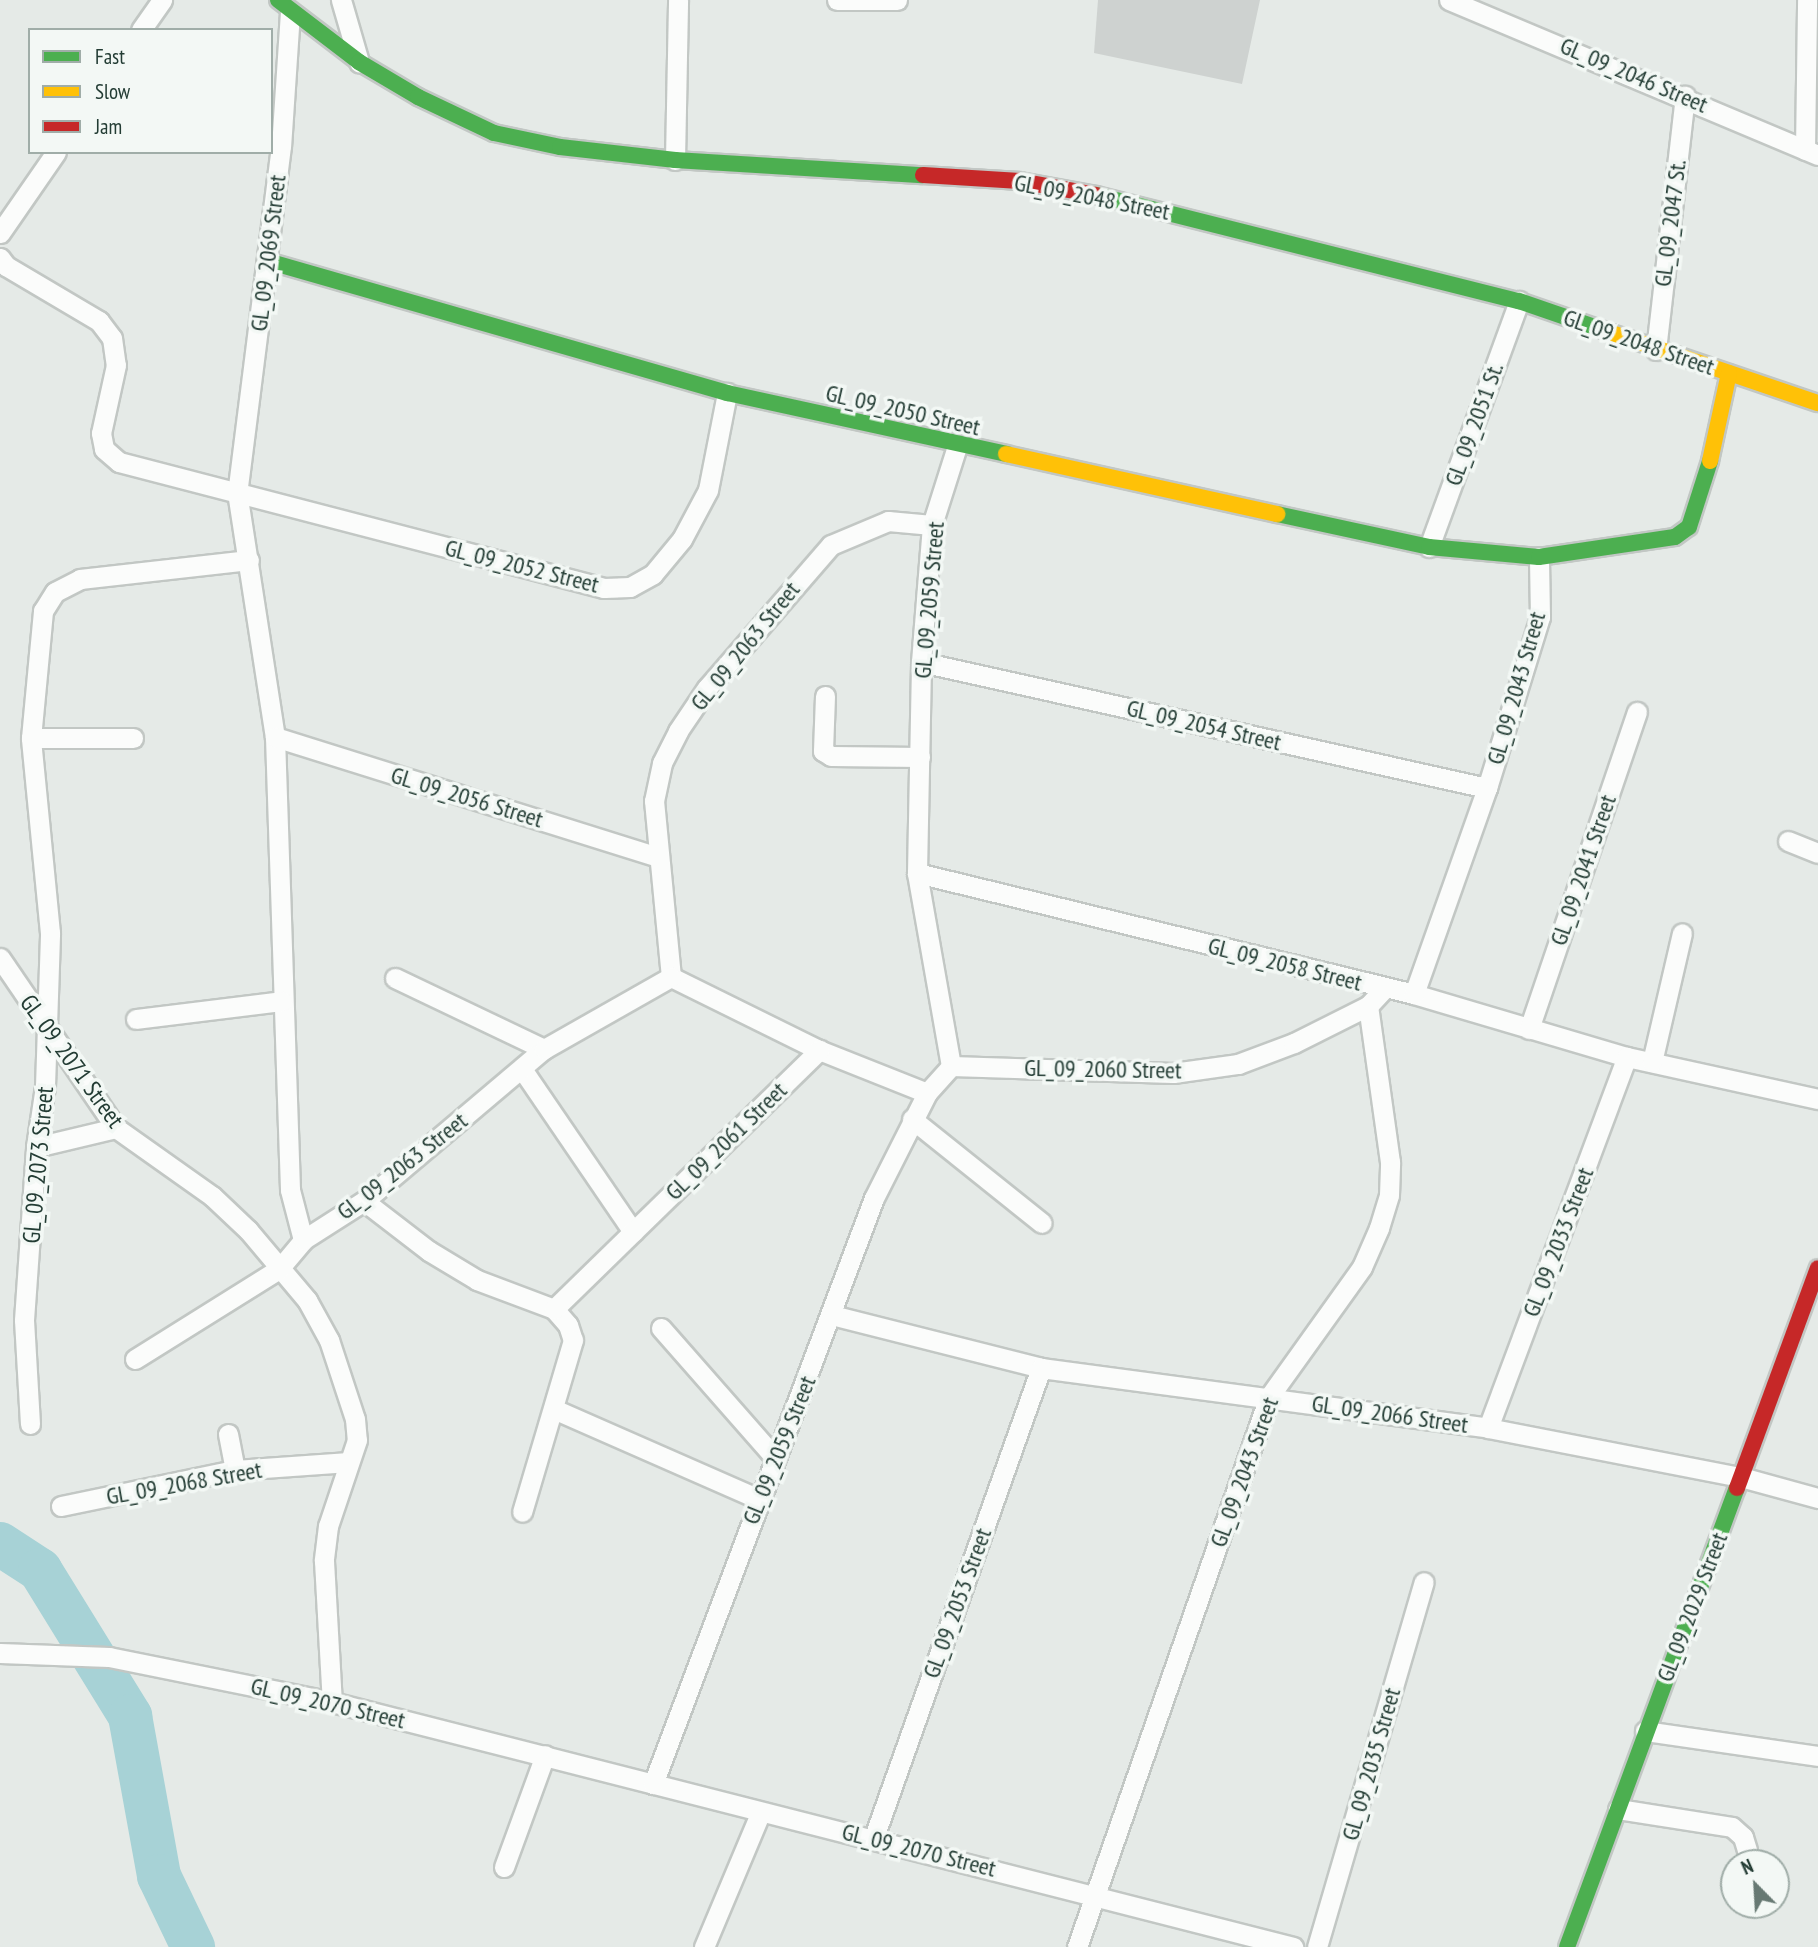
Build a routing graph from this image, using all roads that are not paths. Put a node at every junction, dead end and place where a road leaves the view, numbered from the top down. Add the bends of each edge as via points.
1 (162, 0) edge
2 (341, 0) edge
3 (678, 0) edge
4 (837, 0) edge
5 (897, 0) edge
6 (1449, 0) edge
7 (1807, 0) edge
8 (284, 6) edge
9 (142, 28) edge
10 (359, 62) junction
11 (1685, 96) junction
12 (1811, 152) edge
13 (55, 154) edge
14 (675, 160) junction
15 (0, 233) edge
16 (0, 258) edge
17 (268, 261) junction
18 (1519, 301) junction
19 (1656, 350) junction
20 (1729, 373) junction
21 (727, 393) junction
22 (1818, 403) edge
23 (957, 446) junction
24 (237, 492) junction
25 (932, 525) junction
26 (1429, 547) junction
27 (1539, 557) junction
28 (249, 559) junction
29 (921, 662) junction
30 (825, 696) dead end
31 (1637, 712) dead end
32 (275, 737) junction
33 (31, 738) junction
34 (133, 738) dead end
35 (920, 757) junction
36 (1487, 788) junction
37 (1788, 841) dead end
38 (1818, 853) edge
39 (659, 857) junction
40 (917, 873) junction
41 (1682, 933) dead end
42 (0, 958) edge
43 (671, 977) junction
44 (396, 978) dead end
45 (1385, 988) junction
46 (1415, 994) junction
47 (282, 1001) junction
48 (1368, 1006) junction
49 (136, 1018) dead end
50 (46, 1027) junction
51 (1529, 1029) junction
52 (544, 1049) junction
53 (819, 1050) junction
54 (1627, 1057) junction
55 (1652, 1062) junction
56 (951, 1066) junction
57 (522, 1069) junction
58 (927, 1093) junction
59 (1818, 1099) edge
60 (912, 1119) junction
61 (116, 1128) junction
62 (36, 1147) junction
63 (364, 1201) junction
64 (1042, 1223) dead end
65 (633, 1232) junction
66 (303, 1240) junction
67 (1818, 1268) edge
68 (279, 1269) junction
69 (554, 1309) junction
70 (832, 1315) junction
71 (662, 1328) dead end
72 (135, 1359) dead end
73 (1041, 1368) junction
74 (1269, 1397) junction
75 (556, 1410) junction
76 (30, 1424) dead end
77 (1488, 1428) junction
78 (228, 1434) dead end
79 (776, 1459) junction
80 (349, 1462) junction
81 (235, 1470) junction
82 (1741, 1477) junction
83 (1818, 1498) edge
84 (758, 1499) junction
85 (61, 1506) dead end
86 (522, 1512) dead end
87 (1424, 1582) dead end
88 (0, 1653) edge
89 (332, 1702) junction
90 (1645, 1731) junction
91 (545, 1755) junction
92 (1818, 1756) edge
93 (653, 1784) junction
94 (1618, 1809) junction
95 (760, 1814) junction
96 (874, 1837) junction
97 (1747, 1849) edge
98 (504, 1867) dead end
99 (1096, 1893) junction
100 (704, 1947) edge
101 (1077, 1947) edge
102 (1293, 1947) edge
103 (1317, 1947) edge
104 (1567, 1947) edge

1 - 9 street
2 - 10 street
3 - 14 street
4 - 5 street
6 - 11 street, GL_09_2046 Street
7 - 12 street
8 - 10 street, GL_09_2048 Street
8 - 17 street, GL_09_2069 Street
10 - 14 street, GL_09_2048 Street via 418,97 494,133 561,148
11 - 12 street, GL_09_2046 Street
11 - 19 street, GL_09_2047 St.
13 - 15 street
14 - 18 street, GL_09_2048 Street via 1020,181 1148,207
16 - 24 street, GL_09_2052 Street via 6,266 99,321 111,338 116,365 101,433 104,449 119,462
17 - 21 street, GL_09_2050 Street
17 - 24 street, GL_09_2069 Street
18 - 19 street, GL_09_2048 Street
18 - 26 street, GL_09_2051 St.
19 - 20 street, GL_09_2048 Street
20 - 22 street, GL_09_2048 Street
20 - 27 street via 1704,491 1689,527 1675,537
21 - 23 street, GL_09_2050 Street
21 - 24 street, GL_09_2052 Street via 708,490 653,575 629,587 604,588
23 - 25 street, GL_09_2059 Street
23 - 26 street, GL_09_2050 Street
24 - 28 street, GL_09_2069 Street
25 - 29 street, GL_09_2059 Street
25 - 39 street, GL_09_2063 Street via 888,521 831,545 707,688 662,763 654,801
26 - 27 street, GL_09_2050 Street
27 - 36 street, GL_09_2043 Street via 1540,617
28 - 32 street, GL_09_2069 Street
28 - 33 street, GL_09_2073 Street via 80,579 55,592 43,611
29 - 35 street, GL_09_2059 Street
29 - 36 street, GL_09_2054 Street
30 - 35 street via 823,751
31 - 51 street, GL_09_2041 Street
32 - 39 street, GL_09_2056 Street
32 - 47 street, GL_09_2069 Street via 283,894
33 - 34 street
33 - 50 street, GL_09_2073 Street via 50,933
35 - 40 street, GL_09_2059 Street
36 - 46 street, GL_09_2043 Street
37 - 38 street
39 - 43 street, GL_09_2063 Street
40 - 45 street, GL_09_2058 Street
40 - 56 street, GL_09_2059 Street
41 - 55 street
42 - 50 street, GL_09_2071 Street
43 - 52 street, GL_09_2063 Street
43 - 53 street
44 - 52 street
45 - 46 street, GL_09_2058 Street
45 - 48 street
46 - 51 street, GL_09_2058 Street
47 - 49 street
47 - 66 street, GL_09_2069 Street via 290,1190
48 - 56 street, GL_09_2060 Street via 1294,1043 1238,1064 1212,1068 1173,1073
48 - 74 street, GL_09_2043 Street via 1390,1163 1389,1195 1363,1267
50 - 61 street, GL_09_2071 Street
50 - 62 street, GL_09_2073 Street via 46,1086
51 - 54 street, GL_09_2058 Street
52 - 57 street, GL_09_2063 Street
53 - 58 street
53 - 65 street, GL_09_2061 Street
54 - 55 street, GL_09_2058 Street
54 - 77 street, GL_09_2033 Street
55 - 59 street, GL_09_2058 Street
56 - 58 street, GL_09_2059 Street
57 - 63 street, GL_09_2063 Street
57 - 65 street
58 - 60 street, GL_09_2059 Street
60 - 64 street
60 - 70 street, GL_09_2059 Street via 874,1198
61 - 62 street
61 - 68 street, GL_09_2071 Street via 212,1196
62 - 76 street, GL_09_2073 Street via 24,1320
63 - 66 street, GL_09_2063 Street
63 - 69 street via 429,1251 477,1280
65 - 69 street, GL_09_2061 Street
66 - 68 street, GL_09_2063 Street
67 - 82 street, GL_09_2029 Street
68 - 72 street, GL_09_2063 Street
68 - 80 street, GL_09_2071 Street via 307,1300 329,1340 355,1419 357,1440
69 - 75 street via 573,1340
70 - 73 street, GL_09_2066 Street
70 - 79 street, GL_09_2059 Street
71 - 79 street
73 - 74 street, GL_09_2066 Street
73 - 96 street, GL_09_2053 Street
74 - 77 street, GL_09_2066 Street
74 - 99 street, GL_09_2043 Street
75 - 84 street
75 - 86 street
77 - 82 street, GL_09_2066 Street
78 - 81 street
79 - 84 street, GL_09_2059 Street
80 - 81 street, GL_09_2068 Street
80 - 89 street, GL_09_2071 Street via 328,1525 324,1561
81 - 85 street, GL_09_2068 Street
82 - 83 street, GL_09_2066 Street
82 - 90 street, GL_09_2029 Street
84 - 93 street, GL_09_2059 Street
87 - 103 street, GL_09_2035 Street
88 - 89 street, GL_09_2070 Street via 110,1657
89 - 91 street, GL_09_2070 Street
90 - 92 street
90 - 94 street, GL_09_2029 Street
91 - 93 street, GL_09_2070 Street
91 - 98 street
93 - 95 street, GL_09_2070 Street
94 - 97 street via 1732,1828 1743,1837
94 - 104 street, GL_09_2029 Street
95 - 96 street, GL_09_2070 Street
95 - 100 street
96 - 99 street, GL_09_2070 Street
99 - 101 street, GL_09_2043 Street
99 - 102 street, GL_09_2070 Street

